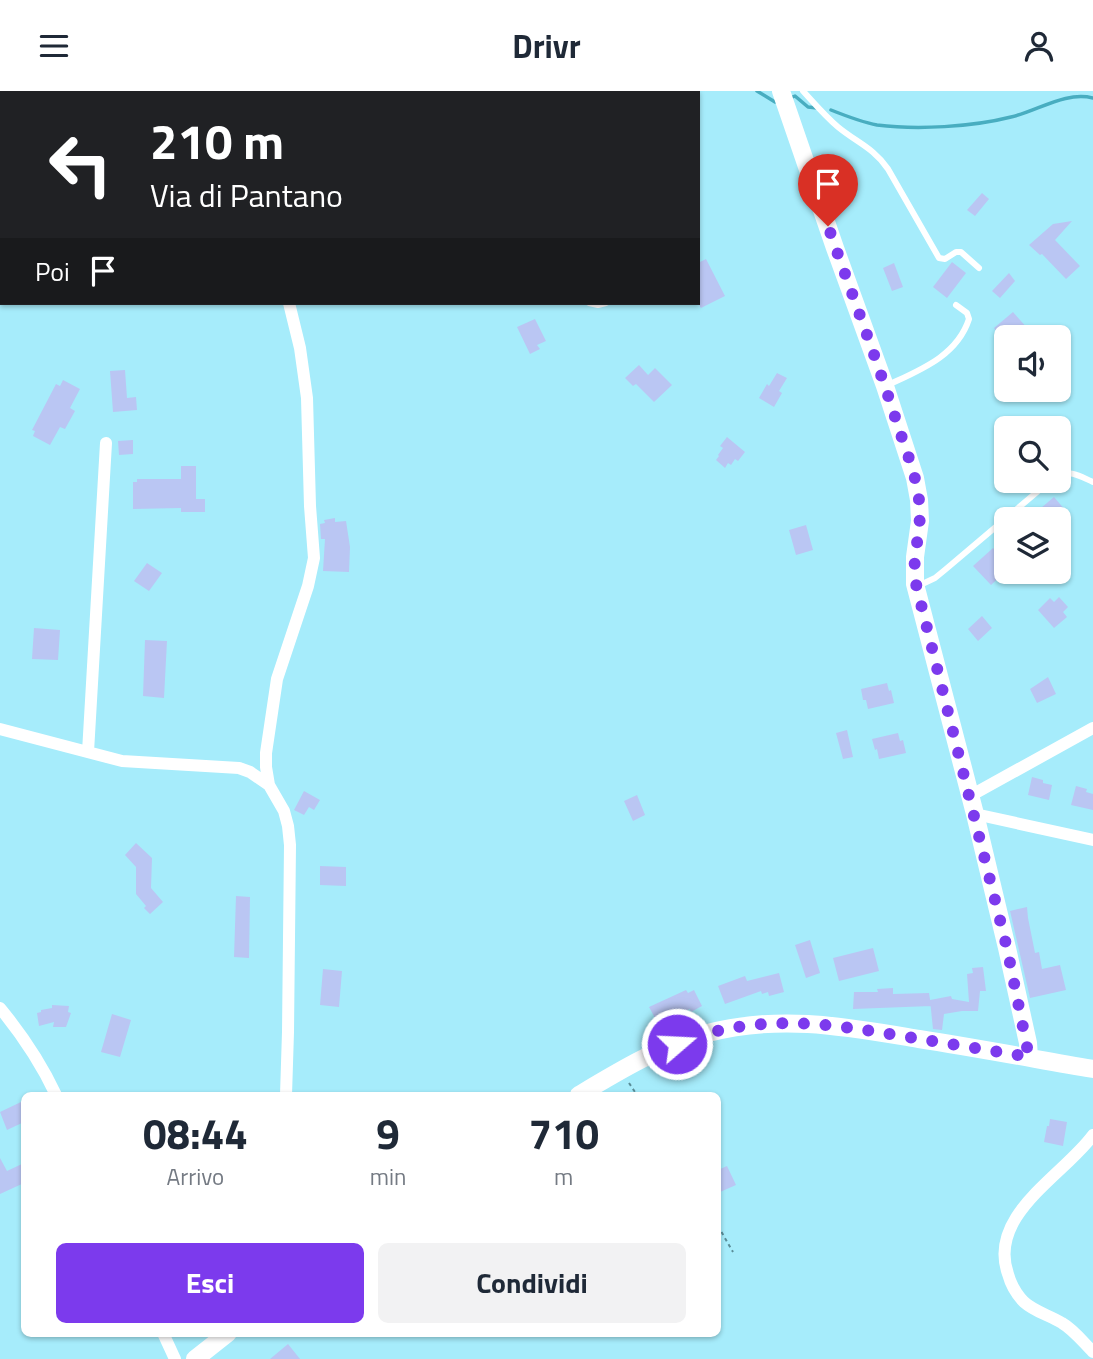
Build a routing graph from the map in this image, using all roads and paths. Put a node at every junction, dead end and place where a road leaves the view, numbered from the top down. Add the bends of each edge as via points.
1 (781, 91) edge
2 (803, 91) edge
3 (979, 268) dead end
4 (289, 305) edge
5 (956, 305) dead end
6 (885, 386) junction
7 (106, 443) dead end
8 (1071, 473) edge
9 (1093, 482) edge
10 (1036, 493) edge
11 (916, 587) junction
12 (1093, 728) edge
13 (0, 729) edge
14 (88, 751) junction
15 (270, 785) junction
16 (970, 796) junction
17 (975, 814) junction
18 (1093, 840) edge
19 (0, 1008) edge
20 (1029, 1057) junction
21 (1093, 1069) edge
22 (53, 1092) edge
23 (286, 1092) edge
24 (584, 1092) edge
25 (1093, 1135) edge
26 (721, 1231) edge
27 (733, 1252) dead end
28 (165, 1337) edge
29 (223, 1337) edge
30 (1093, 1352) edge
31 (175, 1359) edge
32 (195, 1359) edge

1 - 6 street
2 - 3 lane via 840,128 880,157 939,258 961,252
4 - 15 street via 306,389 314,558 276,685 266,753
5 - 6 lane via 969,319 956,343 934,362
6 - 11 street via 919,500
7 - 14 street
8 - 9 lane
10 - 11 lane via 940,574
11 - 16 street
12 - 16 street
13 - 14 street
14 - 15 street via 128,762 239,768
15 - 23 street via 286,817 289,845
16 - 17 street
17 - 18 street
17 - 20 street
19 - 22 street via 32,1051
20 - 21 street
20 - 24 street via 833,1025 758,1024 677,1044
25 - 30 street via 1022,1208 1004,1253 1008,1276 1021,1298 1067,1326
26 - 27 path
28 - 31 street
29 - 32 street

